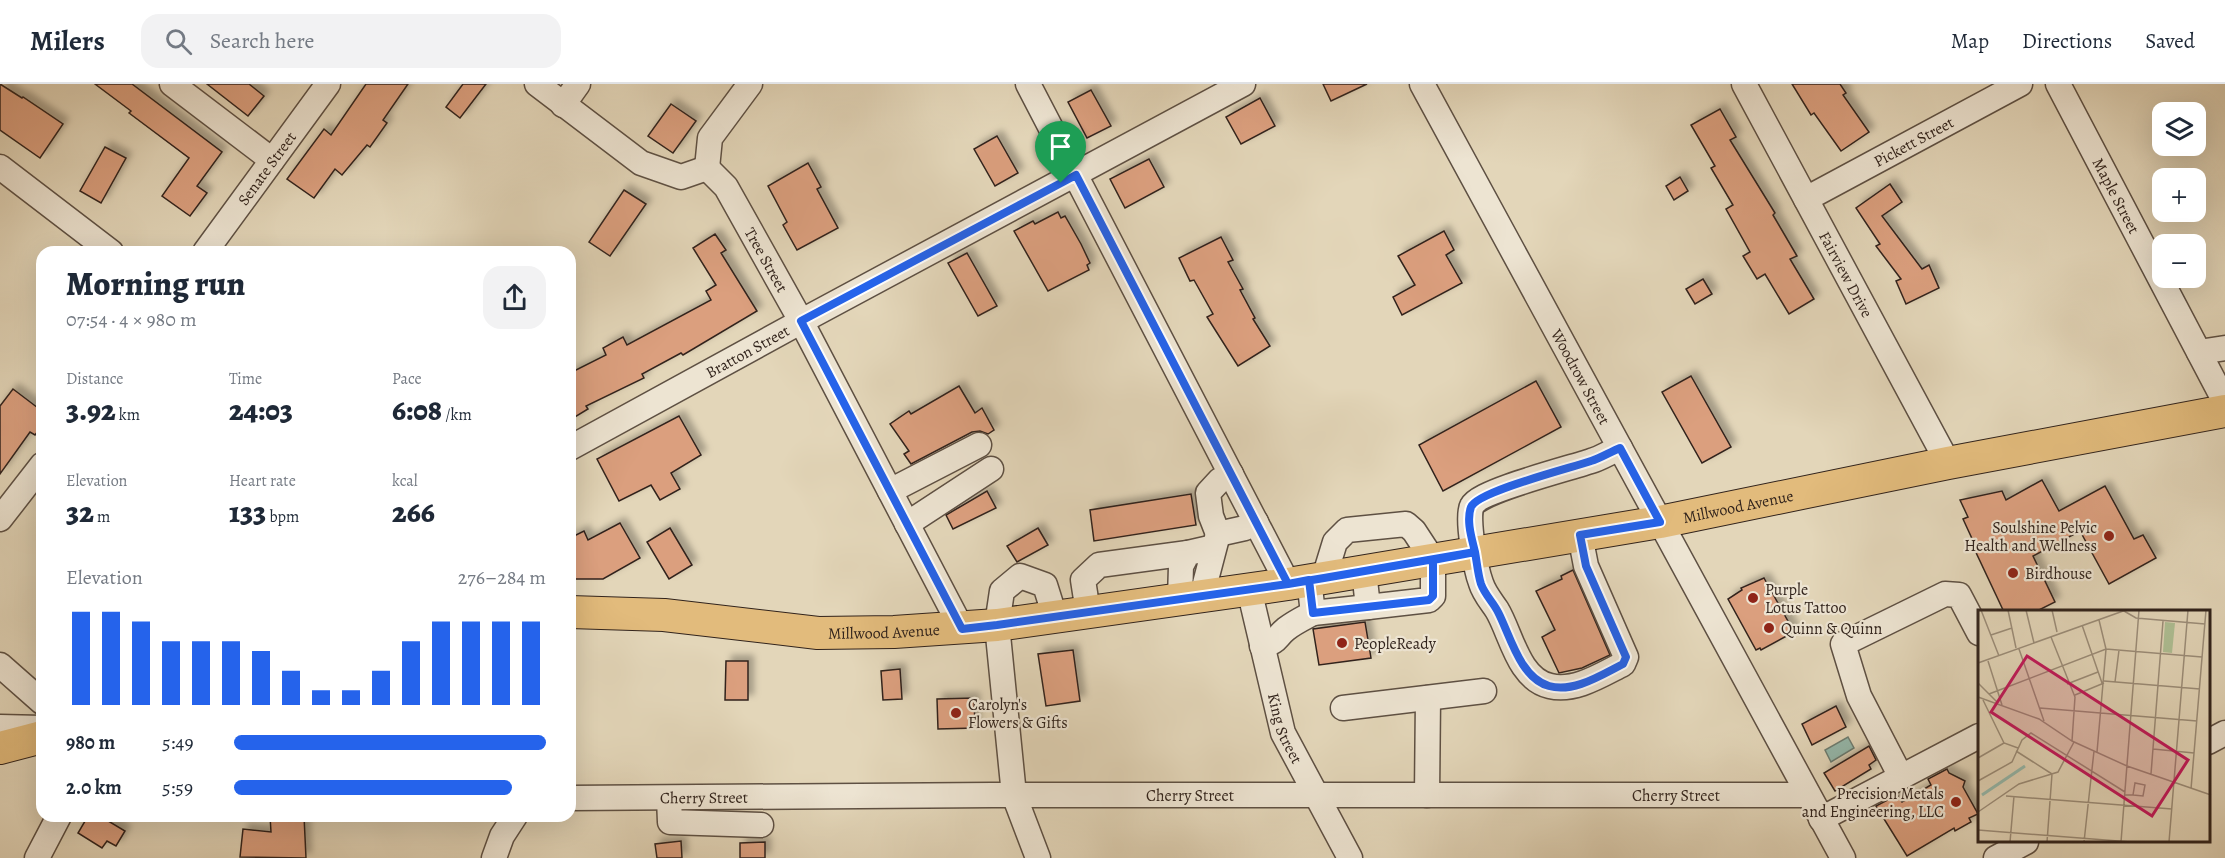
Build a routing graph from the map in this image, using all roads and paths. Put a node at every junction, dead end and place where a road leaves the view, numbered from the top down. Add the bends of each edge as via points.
1 (172, 84) edge
2 (328, 84) edge
3 (537, 84) edge
4 (578, 84) edge
5 (750, 84) edge
6 (1028, 84) edge
7 (1243, 84) edge
8 (1422, 84) edge
9 (1744, 84) edge
10 (2020, 84) edge
11 (2058, 84) edge
12 (563, 105) junction
13 (272, 160) junction
14 (0, 167) edge
15 (707, 168) junction
16 (1076, 175) junction
17 (1806, 199) junction
18 (103, 246) edge
19 (209, 246) edge
20 (801, 321) junction
21 (2225, 348) edge
22 (2199, 352) junction
23 (2225, 402) edge
24 (2225, 411) edge
25 (576, 445) edge
26 (979, 445) dead end
27 (1620, 448) junction
28 (1948, 463) junction
29 (991, 469) dead end
30 (36, 473) edge
31 (1231, 474) junction
32 (890, 491) junction
33 (0, 519) edge
34 (1256, 522) junction
35 (1660, 522) junction
36 (907, 524) junction
37 (1580, 535) junction
38 (1216, 540) junction
39 (1475, 552) junction
40 (1188, 553) junction
41 (1433, 560) junction
42 (1364, 571) junction
43 (1307, 581) junction
44 (1249, 589) junction
45 (1191, 597) junction
46 (1368, 607) junction
47 (576, 612) edge
48 (1088, 612) junction
49 (1313, 613) junction
50 (1055, 617) junction
51 (997, 625) junction
52 (962, 629) junction
53 (1978, 631) edge
54 (1262, 646) junction
55 (0, 665) edge
56 (1484, 690) dead end
57 (36, 697) edge
58 (1428, 698) junction
59 (1343, 708) dead end
60 (0, 727) edge
61 (36, 728) edge
62 (2225, 733) edge
63 (1978, 737) edge
64 (36, 738) edge
65 (2210, 741) edge
66 (0, 748) edge
67 (1901, 777) junction
68 (1014, 795) junction
69 (1315, 795) junction
70 (1427, 795) junction
71 (1808, 795) junction
72 (576, 798) edge
73 (669, 798) junction
74 (724, 798) junction
75 (1821, 819) junction
76 (55, 822) edge
77 (510, 822) edge
78 (723, 824) junction
79 (761, 825) dead end
80 (2024, 843) edge
81 (37, 858) edge
82 (494, 858) edge
83 (1038, 858) edge
84 (1350, 858) edge
85 (1843, 858) edge
86 (1996, 858) edge

1 - 13 street
2 - 13 street, Senate Street
3 - 12 street
4 - 12 street
5 - 15 street via 710,138
6 - 16 street
7 - 16 street, Bratton Street
8 - 27 street, Woodrow Street
9 - 17 street, Fairview Drive
10 - 17 street, Pickett Street
11 - 22 street, Maple Street
12 - 15 street via 641,163 681,177
13 - 19 street, Senate Street
14 - 18 street
15 - 20 street, Tree Street via 726,187
16 - 20 street, Bratton Street
16 - 31 street
17 - 28 street, Fairview Drive
20 - 25 street, Bratton Street
20 - 32 street, Tree Street
21 - 22 street
22 - 23 street, Maple Street
24 - 28 main road, Millwood Avenue
26 - 32 street
27 - 35 street, Woodrow Street
27 - 39 street via 1480,498 1472,506 1469,523
28 - 35 main road, Millwood Avenue
29 - 36 street
30 - 33 street
31 - 34 street
31 - 38 street via 1208,493
32 - 36 street, Tree Street
34 - 38 street
34 - 43 street
35 - 37 main road, Millwood Avenue
35 - 71 street, Woodrow Street
36 - 52 street, Tree Street
37 - 39 main road, Millwood Avenue
37 - 39 street via 1586,566 1626,657 1623,664 1569,688 1535,680 1514,650 1480,582
38 - 40 street
38 - 45 street
39 - 41 main road, Millwood Avenue
40 - 45 street via 1181,566
40 - 48 street via 1099,565 1083,580
41 - 42 main road, Millwood Avenue
41 - 43 street via 1406,524 1347,530
41 - 46 street via 1433,596 1429,600
42 - 43 main road, Millwood Avenue
42 - 46 street
43 - 44 main road, Millwood Avenue
43 - 49 street
44 - 45 main road, Millwood Avenue
44 - 54 street, King Street
45 - 48 main road, Millwood Avenue
46 - 49 street
47 - 52 main road, Millwood Avenue via 664,615 818,633
48 - 50 main road, Millwood Avenue
49 - 54 street via 1296,622 1275,642
50 - 51 main road, Millwood Avenue
50 - 51 street via 1045,585 1020,576 1002,591
51 - 52 main road, Millwood Avenue
51 - 68 street
53 - 67 street via 1959,595 1946,594 1843,644 1859,696
54 - 69 street, King Street via 1283,733
55 - 57 street
56 - 58 street
58 - 59 street
58 - 70 street
60 - 61 street
62 - 65 street
63 - 67 street
64 - 66 main road
67 - 75 street
68 - 69 street, Cherry Street
68 - 74 street, Cherry Street
68 - 83 street
69 - 70 street, Cherry Street
69 - 84 street, King Street
70 - 71 street, Cherry Street
71 - 75 street, Woodrow Street
72 - 73 street, Cherry Street
73 - 74 street, Cherry Street
73 - 78 street via 670,822
74 - 78 street
75 - 85 street, Woodrow Street
76 - 81 street
77 - 82 street
78 - 79 street
80 - 86 street

